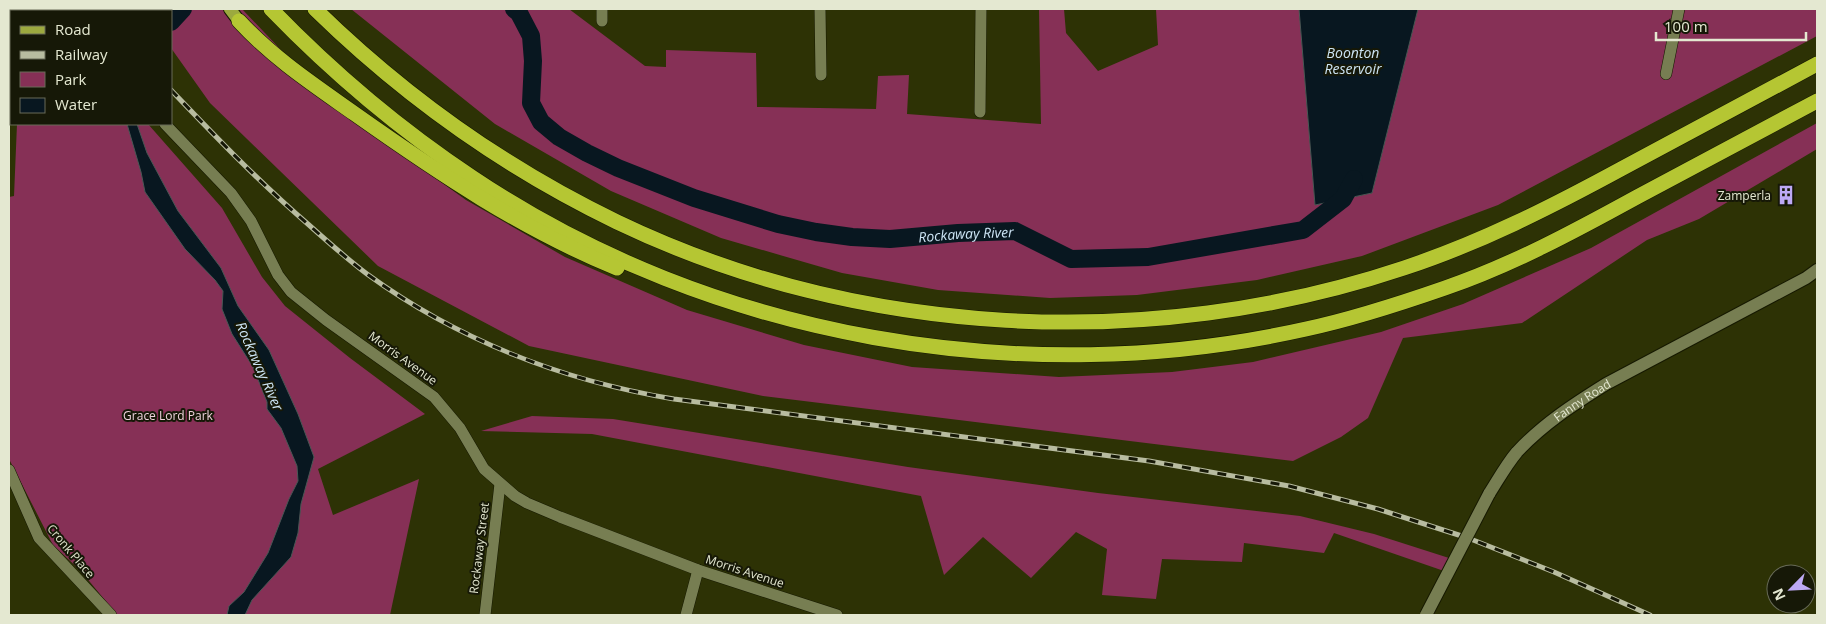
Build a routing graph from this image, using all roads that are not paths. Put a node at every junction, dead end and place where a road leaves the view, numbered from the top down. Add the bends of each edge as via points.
1 (271, 9) edge
2 (315, 9) edge
3 (602, 9) edge
4 (820, 9) edge
5 (981, 9) edge
6 (1679, 9) edge
7 (234, 14) edge
8 (602, 21) dead end
9 (1817, 64) edge
10 (1666, 74) dead end
11 (821, 75) dead end
12 (1817, 101) edge
13 (980, 112) dead end
14 (166, 125) edge
15 (1817, 270) edge
16 (784, 317) junction
17 (9, 470) edge
18 (500, 484) junction
19 (698, 570) junction
20 (111, 615) edge
21 (485, 615) edge
22 (686, 615) edge
23 (837, 615) edge
24 (1426, 615) edge

1 - 16 highway via 383,113 506,199 572,236 640,267 711,295
2 - 9 highway via 404,88 462,131 523,171 620,223 721,264 793,286 899,308 1008,321 1118,321 1190,316 1298,298 1404,268 1540,212
3 - 8 street
4 - 11 street
5 - 13 street
6 - 10 street
7 - 16 highway via 281,61 373,127 436,170 533,228 644,279
12 - 16 highway via 1520,257 1415,298 1306,329 1176,350 1044,355 932,346 857,334
14 - 18 street, Morris Avenue via 235,198 251,221 278,276 291,292 434,397 460,428 484,469
15 - 24 main road, Fanny Road, bridge via 1606,384 1540,430 1517,453 1489,494
17 - 20 street, Cronk Place via 40,538
18 - 19 street, Morris Avenue via 527,503
18 - 21 street, Rockaway Street
19 - 22 street
19 - 23 street, Morris Avenue

